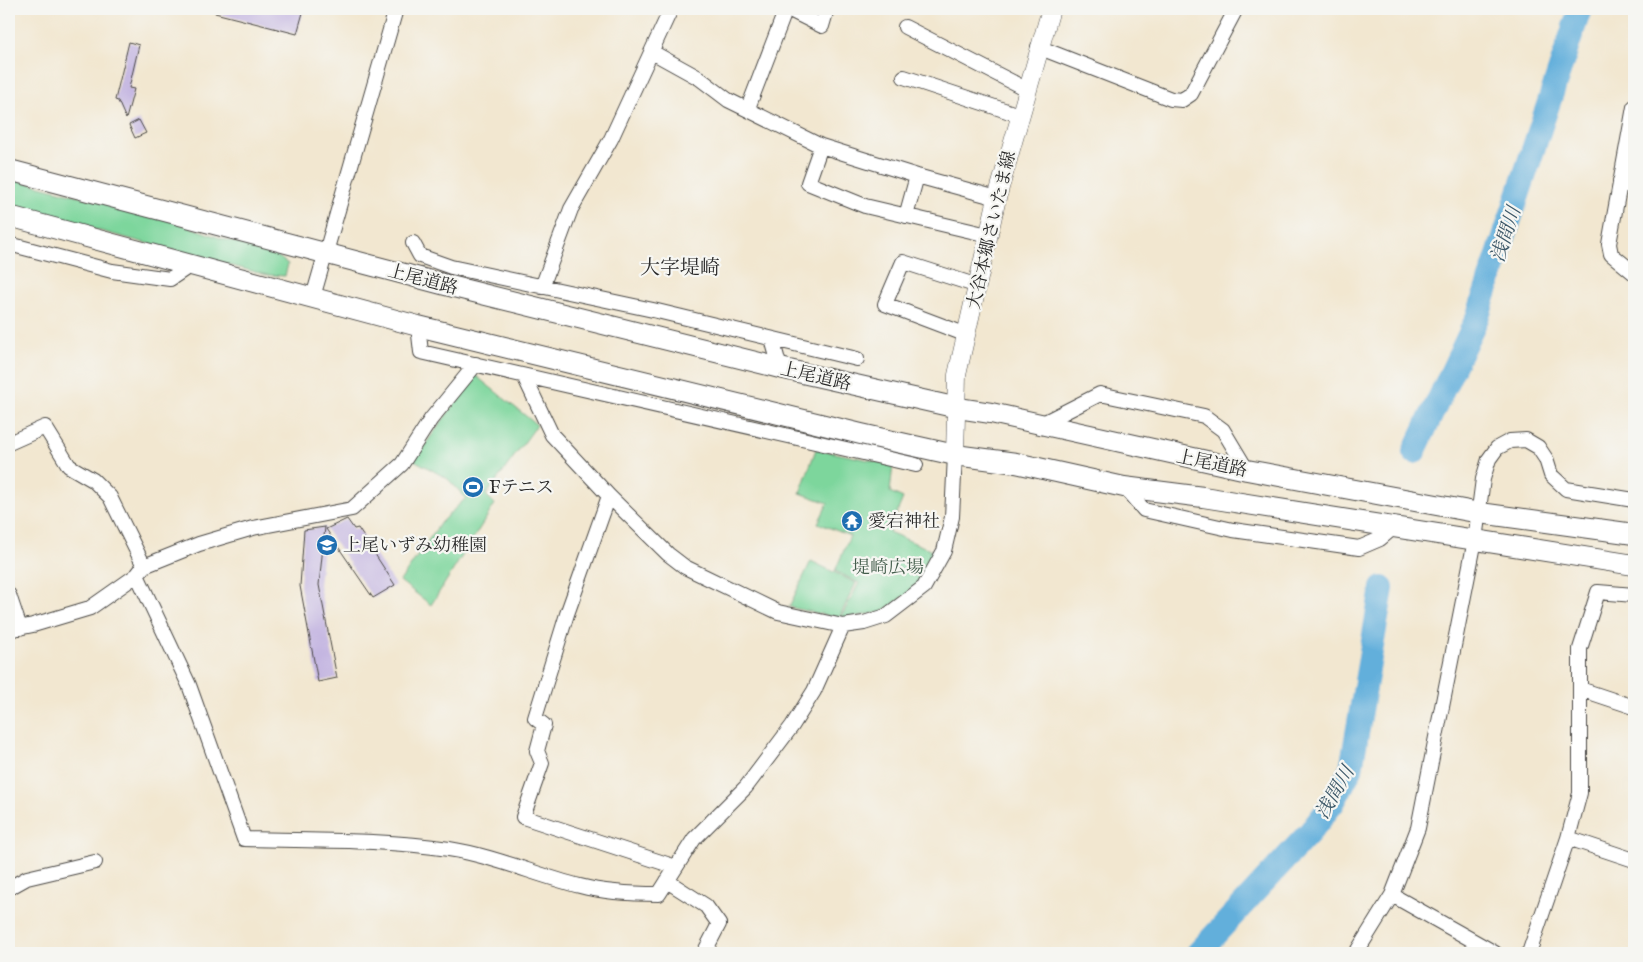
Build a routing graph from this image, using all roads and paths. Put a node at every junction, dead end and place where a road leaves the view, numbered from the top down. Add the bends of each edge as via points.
1 (396, 9) edge
2 (671, 9) edge
3 (787, 9) edge
4 (827, 9) edge
5 (1051, 9) edge
6 (1236, 9) edge
7 (905, 27) dead end
8 (1038, 47) junction
9 (652, 52) junction
10 (904, 77) dead end
11 (1026, 89) junction
12 (1634, 107) edge
13 (748, 108) junction
14 (1019, 115) junction
15 (821, 146) junction
16 (9, 170) edge
17 (917, 176) junction
18 (1620, 181) junction
19 (1634, 187) edge
20 (997, 198) junction
21 (9, 216) edge
22 (906, 216) junction
23 (988, 235) junction
24 (413, 243) dead end
25 (9, 244) edge
26 (326, 253) junction
27 (191, 265) junction
28 (1634, 273) edge
29 (448, 276) junction
30 (978, 286) junction
31 (542, 287) junction
32 (313, 297) junction
33 (418, 326) junction
34 (967, 335) junction
35 (772, 339) junction
36 (856, 359) dead end
37 (476, 364) junction
38 (780, 368) junction
39 (524, 376) junction
40 (958, 408) junction
41 (1041, 424) junction
42 (861, 434) junction
43 (9, 443) edge
44 (850, 451) junction
45 (955, 455) junction
46 (916, 465) dead end
47 (1247, 470) junction
48 (1124, 487) junction
49 (609, 496) junction
50 (1634, 500) edge
51 (1480, 513) junction
52 (1393, 528) junction
53 (1634, 534) edge
54 (1475, 540) junction
55 (1634, 565) edge
56 (141, 571) junction
57 (9, 595) edge
58 (1634, 595) edge
59 (843, 626) junction
60 (14, 629) edge
61 (1580, 689) junction
62 (1634, 707) edge
63 (1568, 838) junction
64 (1634, 860) edge
65 (95, 862) dead end
66 (676, 867) junction
67 (667, 881) junction
68 (9, 888) edge
69 (1392, 895) junction
70 (704, 953) edge
71 (1356, 953) edge
72 (1495, 953) edge
73 (1529, 953) edge

1 - 26 street
2 - 9 street
3 - 4 street via 822,26
3 - 13 street
5 - 8 main road, 大谷本郷さいたま線
6 - 8 street via 1191,94 1182,100 1171,99
7 - 11 street
8 - 11 main road, 大谷本郷さいたま線
9 - 13 street via 699,78 728,100
9 - 31 street via 612,139 571,209
10 - 14 street
11 - 14 main road, 大谷本郷さいたま線
12 - 18 street
13 - 15 street
14 - 20 main road, 大谷本郷さいたま線
15 - 17 street
15 - 22 street via 808,183 865,206
16 - 26 highway, 上尾道路
17 - 20 street
17 - 22 street
18 - 19 street
18 - 28 street via 1609,244 1611,254
20 - 23 main road, 大谷本郷さいたま線
21 - 27 highway, 上尾道路
22 - 23 street
23 - 30 main road, 大谷本郷さいたま線
24 - 29 street via 420,256
25 - 27 street via 112,271 170,279
26 - 29 highway, 上尾道路
26 - 32 street
27 - 32 highway, 上尾道路
29 - 31 street
29 - 38 highway, 上尾道路
30 - 34 main road, 大谷本郷さいたま線
30 - 34 street via 903,262 885,304
31 - 35 street
32 - 33 highway, 上尾道路
33 - 37 street via 421,352
33 - 42 highway, 上尾道路
34 - 40 main road, 大谷本郷さいたま線 via 957,375
35 - 36 street
35 - 38 street
37 - 39 street
37 - 56 street via 431,420 402,464 352,509 253,528 199,544
38 - 40 highway, 上尾道路
39 - 44 street
39 - 49 street via 552,435
40 - 41 highway, 上尾道路
40 - 45 main road, 大谷本郷さいたま線
41 - 47 highway, 上尾道路
41 - 47 street via 1100,394 1204,416 1223,430
42 - 44 street
42 - 45 highway, 上尾道路
43 - 56 street via 45,427 69,466 93,480 110,497
44 - 46 street
45 - 48 highway, 上尾道路 via 1016,463
45 - 59 street via 952,516 944,551 924,587 886,616
47 - 51 highway, 上尾道路
48 - 52 highway, 上尾道路
48 - 52 street via 1144,510 1233,530 1359,548 1380,540
49 - 59 street via 685,567 778,612
49 - 66 street via 566,614 535,718 544,725 537,751 542,763 523,817
50 - 51 street via 1566,489 1551,475 1538,447 1526,440 1510,440 1489,459 1483,479
51 - 53 highway, 上尾道路
51 - 54 street
52 - 54 highway, 上尾道路
54 - 55 highway, 上尾道路
54 - 69 street via 1418,828
56 - 60 street via 90,608
56 - 67 street via 190,685 244,839 382,843 449,849 580,886 624,894 659,894
57 - 60 street
58 - 61 street via 1598,592 1580,649
59 - 66 street via 814,692 792,726 746,787 694,839
61 - 62 street
61 - 63 street via 1580,793
63 - 64 street
63 - 73 street
65 - 68 street via 27,878
66 - 67 street
67 - 70 street via 706,906 719,924
69 - 71 street
69 - 72 street

